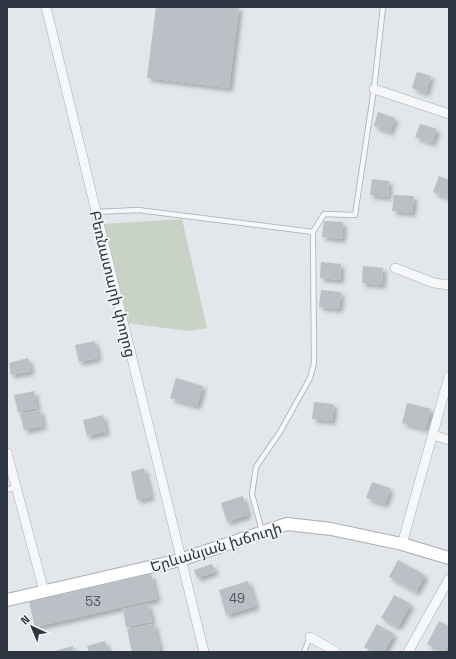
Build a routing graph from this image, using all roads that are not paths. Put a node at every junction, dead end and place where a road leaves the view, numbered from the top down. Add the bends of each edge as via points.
1 (46, 7) edge
2 (382, 7) edge
3 (374, 89) junction
4 (449, 114) edge
5 (96, 212) junction
6 (313, 232) junction
7 (395, 268) dead end
8 (449, 285) edge
9 (449, 376) edge
10 (432, 435) junction
11 (449, 440) edge
12 (7, 453) edge
13 (12, 488) edge
14 (263, 532) junction
15 (402, 544) junction
16 (449, 558) edge
17 (180, 560) junction
18 (449, 579) edge
19 (44, 591) junction
20 (7, 600) edge
21 (310, 637) joint
22 (204, 652) edge
23 (304, 652) edge
24 (336, 652) edge
25 (408, 652) edge

1 - 5 street, Բեռնատարի փողոց
2 - 3 lane
3 - 4 street
3 - 6 lane via 355,215 324,214
5 - 6 lane via 138,210
5 - 17 street, Բեռնատարի փողոց
6 - 14 lane via 314,363 310,378 280,432 256,467 252,494
7 - 8 street via 434,283
9 - 10 street
10 - 11 street
10 - 15 street
12 - 13 street
13 - 19 street
14 - 15 main road, Երևանյան խճուղի via 287,524 331,529
14 - 17 main road, Երևանյան խճուղի
15 - 16 main road, Երևանյան խճուղի
17 - 19 main road, Երևանյան խճուղի via 132,573
17 - 22 street, Բեռնատարի փողոց
18 - 25 street
19 - 20 main road, Երևանյան խճուղի
21 - 23 lane
21 - 24 street

